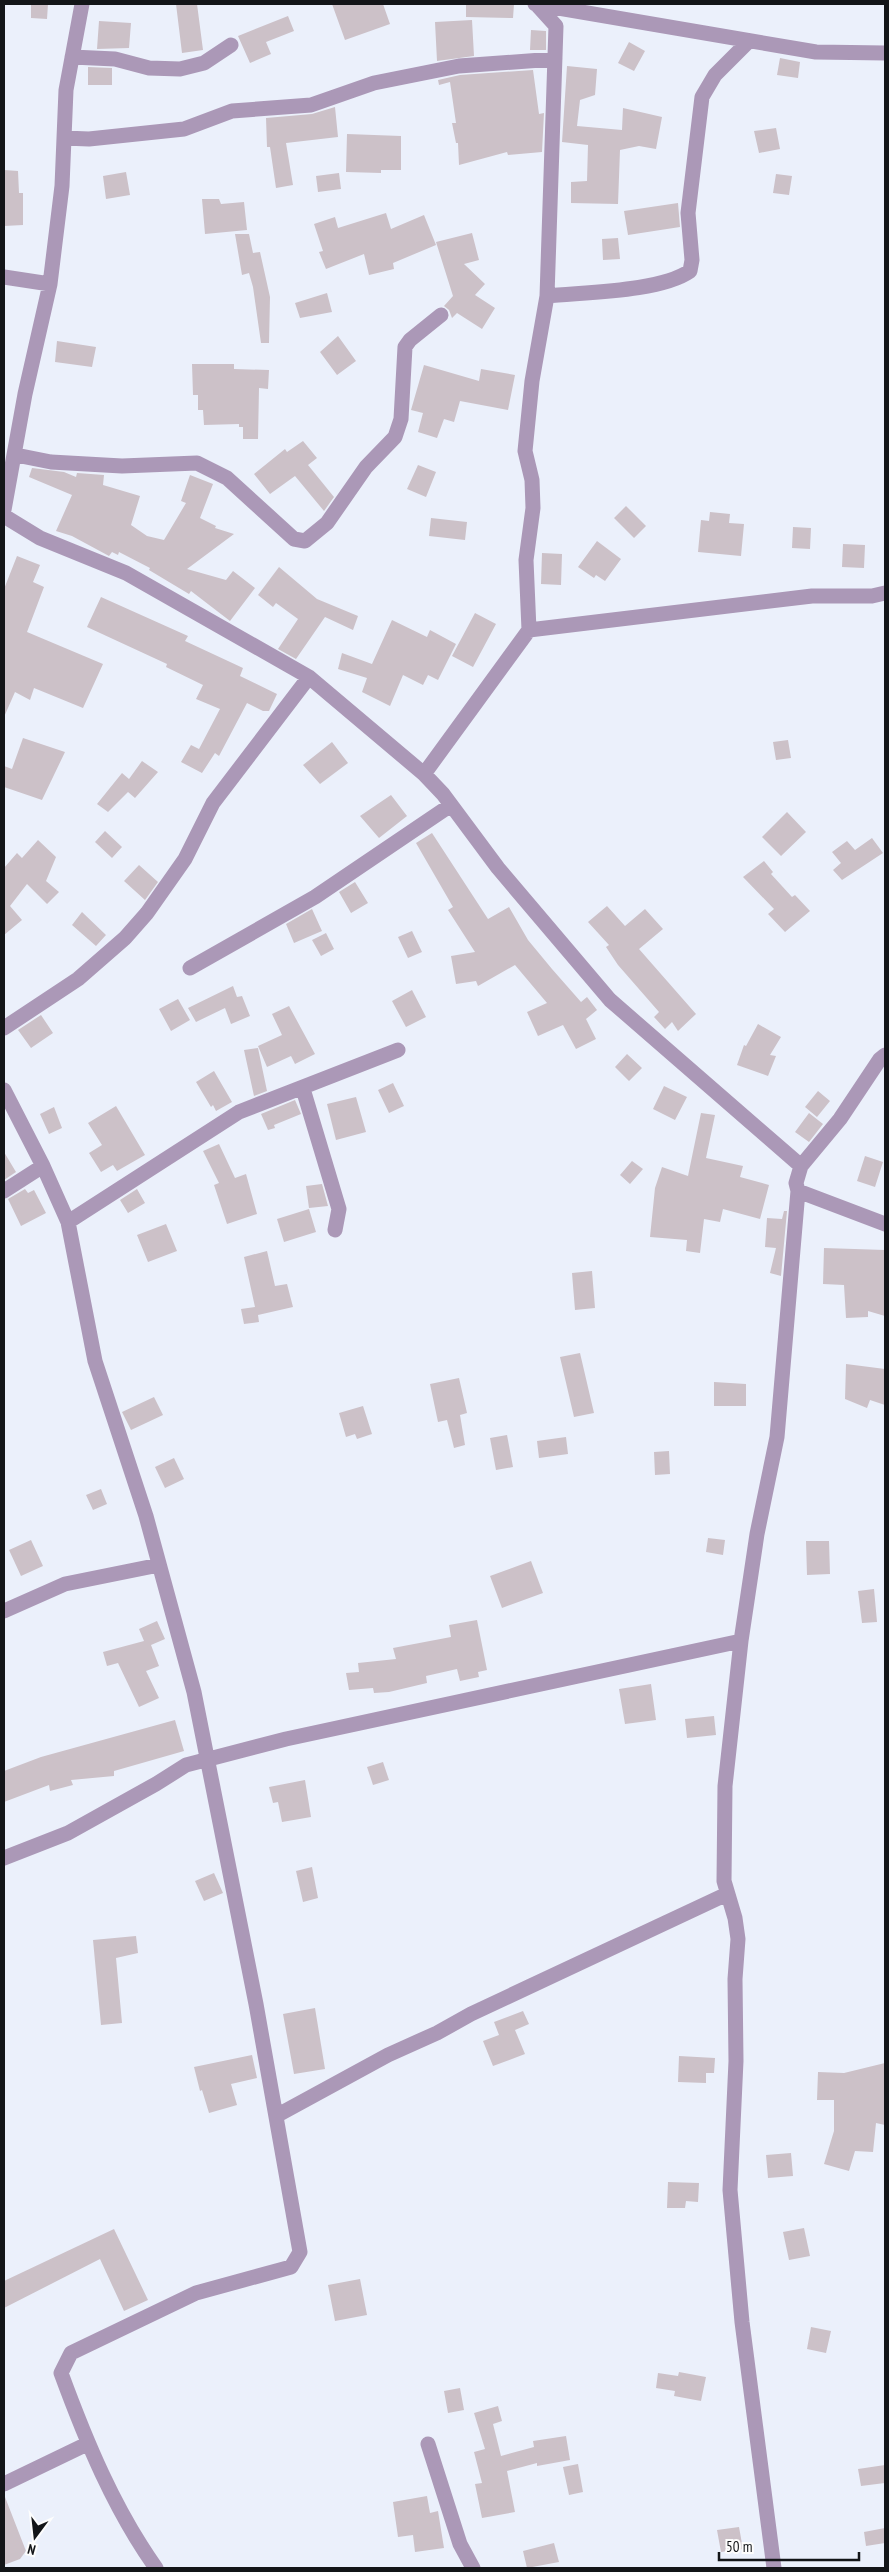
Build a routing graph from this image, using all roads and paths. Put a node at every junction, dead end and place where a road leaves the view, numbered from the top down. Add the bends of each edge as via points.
1 (82, 4) edge
2 (536, 4) edge
3 (749, 41) junction
4 (230, 45) dead end
5 (885, 53) edge
6 (72, 57) junction
7 (555, 59) junction
8 (64, 138) junction
9 (4, 277) edge
10 (50, 284) junction
11 (547, 296) junction
12 (442, 315) dead end
13 (16, 455) junction
14 (4, 510) edge
15 (4, 516) edge
16 (885, 593) edge
17 (530, 630) junction
18 (309, 677) junction
19 (424, 774) junction
20 (451, 805) junction
21 (190, 968) dead end
22 (4, 1028) edge
23 (398, 1050) dead end
24 (885, 1055) edge
25 (303, 1089) junction
26 (4, 1090) edge
27 (43, 1166) junction
28 (801, 1166) junction
29 (4, 1191) edge
30 (798, 1191) junction
31 (68, 1222) junction
32 (885, 1224) edge
33 (335, 1230) dead end
34 (159, 1565) junction
35 (4, 1611) edge
36 (741, 1641) junction
37 (208, 1760) junction
38 (4, 1858) edge
39 (727, 1894) junction
40 (276, 2116) junction
41 (87, 2444) junction
42 (428, 2444) dead end
43 (4, 2484) edge
44 (156, 2568) edge
45 (473, 2568) edge
46 (774, 2568) edge

1 - 6 street
2 - 3 street
2 - 7 street via 556,26
3 - 5 street via 816,52
3 - 11 street via 715,75 702,97 688,213 690,271 644,287
4 - 6 street via 204,63 180,69 149,68 114,59
6 - 8 street via 66,90
7 - 8 street via 459,66 374,83 311,105 232,111 184,129 89,139
7 - 11 street
8 - 10 street via 62,186
9 - 10 street
10 - 13 street via 25,394
11 - 17 street via 532,381 525,450 532,480 533,508 526,560
12 - 13 street via 410,340 406,347 401,419 395,438 366,467 327,522 304,541 294,539 227,478 197,463 122,466 51,462
13 - 14 street
15 - 18 street via 40,538 126,573
16 - 17 street via 812,596
17 - 19 street
18 - 19 street
18 - 22 street via 213,803 185,859 130,932 78,979
19 - 20 street
20 - 21 street via 315,897
20 - 28 street via 498,868 610,1000
23 - 25 street
24 - 28 street via 840,1119
25 - 31 street via 239,1112
25 - 33 street via 339,1209
26 - 27 street
27 - 29 street
27 - 31 street
28 - 30 street via 796,1183
30 - 32 street
30 - 36 street via 777,1437 756,1534
31 - 34 street via 95,1361
34 - 35 street via 65,1584
34 - 37 street via 194,1692
36 - 37 street via 286,1739
36 - 39 street via 725,1786 724,1881
37 - 38 street via 186,1765 68,1832
37 - 40 street
39 - 40 street via 471,2014
39 - 46 street via 738,1939 730,2190 742,2322
40 - 41 street via 300,2252 291,2267 196,2293 71,2353 61,2373
41 - 43 street
41 - 44 street
42 - 45 street via 460,2544

